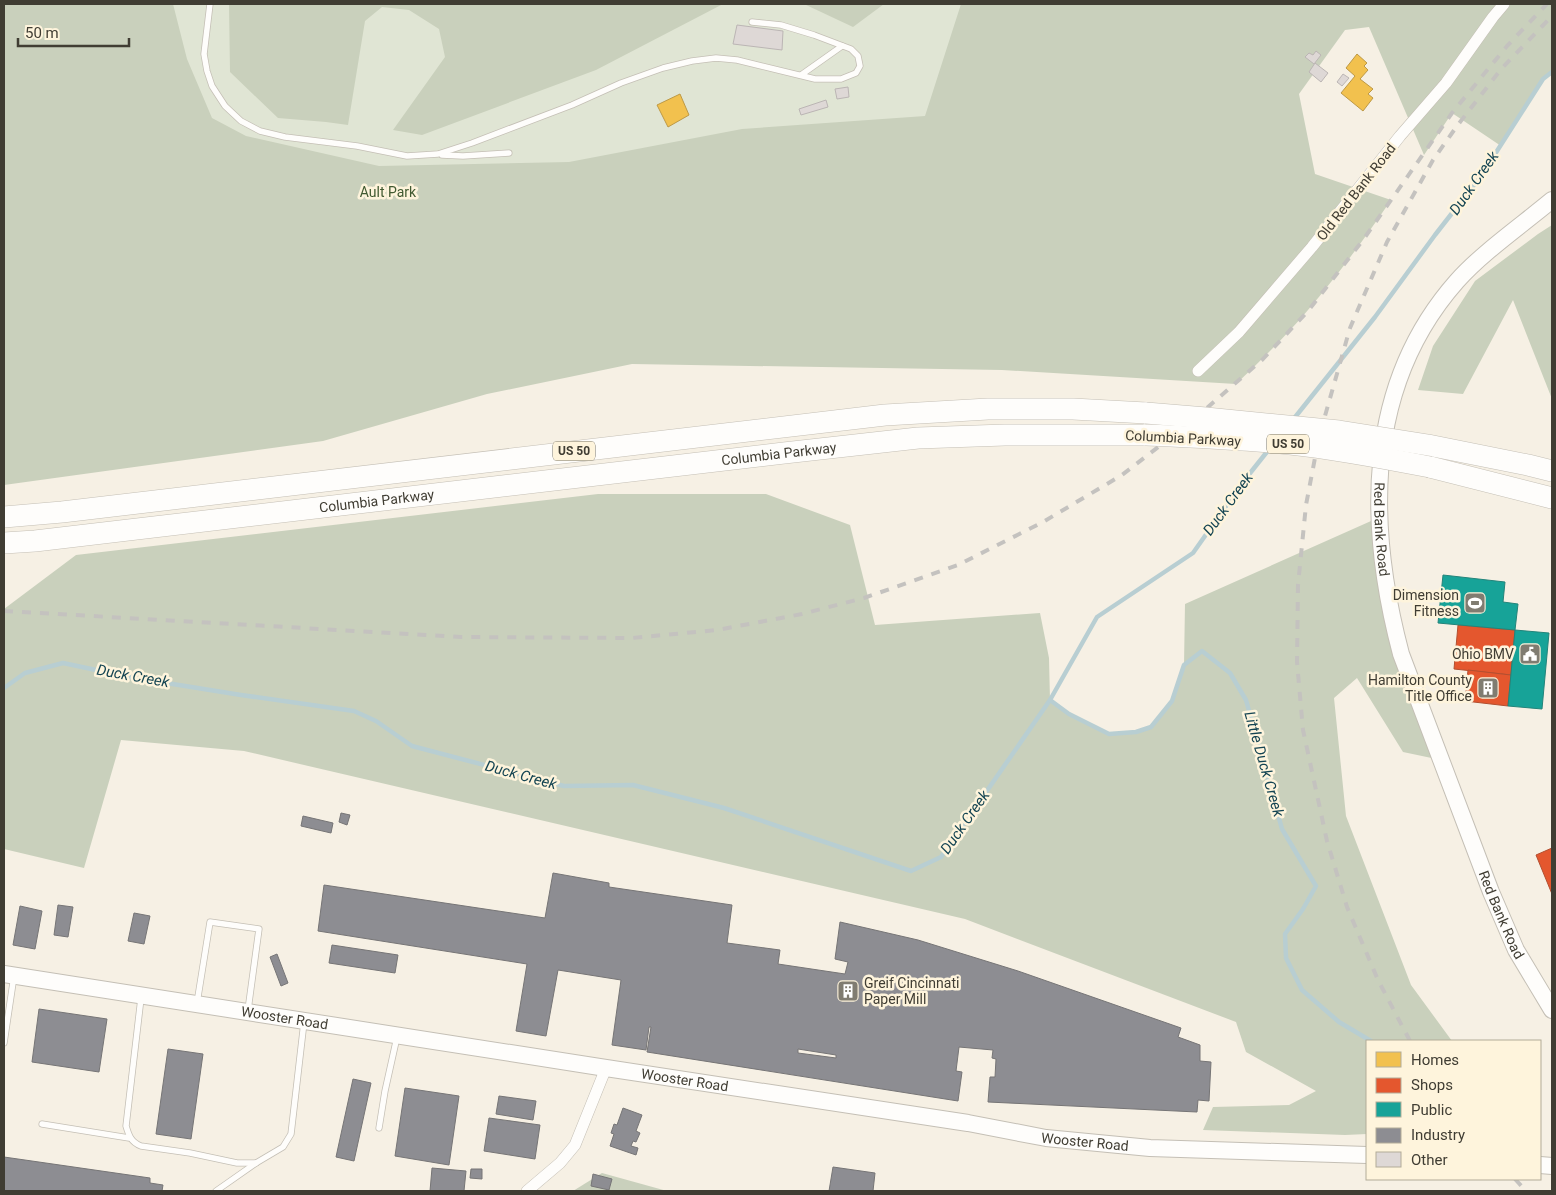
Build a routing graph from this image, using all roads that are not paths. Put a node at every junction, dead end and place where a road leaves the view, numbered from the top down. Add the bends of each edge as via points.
1 (210, 4) edge
2 (1504, 4) edge
3 (752, 22) dead end
4 (842, 46) junction
5 (801, 75) junction
6 (509, 153) dead end
7 (438, 154) junction
8 (1552, 200) edge
9 (1198, 371) dead end
10 (1552, 471) edge
11 (1552, 498) edge
12 (4, 517) edge
13 (4, 543) edge
14 (9, 974) edge
15 (141, 995) junction
16 (197, 1003) junction
17 (1552, 1010) edge
18 (248, 1011) junction
19 (304, 1020) junction
20 (398, 1035) junction
21 (4, 1043) edge
22 (606, 1068) junction
23 (42, 1124) dead end
24 (379, 1128) dead end
25 (129, 1138) junction
26 (1361, 1154) edge
27 (256, 1163) junction
28 (216, 1191) edge
29 (527, 1191) edge

1 - 7 lane via 204,54 207,71 225,106 241,121 260,131 285,137 406,156
2 - 9 street, Old Red Bank Road via 1446,83 1387,144 1312,248 1245,326
3 - 4 lane via 781,25
4 - 5 lane
4 - 5 lane via 858,56 860,66 856,73 842,80
5 - 7 lane via 737,60 692,61 663,68
6 - 7 lane
8 - 17 street, Red Bank Road via 1458,281 1436,307 1406,360 1394,392 1382,452 1380,534 1391,614 1401,654 1491,892 1516,950
10 - 12 highway, Columbia Parkway / US 50, bridge via 1339,431 1146,413 988,409 885,415
11 - 13 highway, Columbia Parkway / US 50, bridge via 1430,467 1290,444 1145,435 1015,435 918,438
14 - 15 street, Wooster Road
14 - 21 lane
15 - 16 street, Wooster Road
15 - 25 lane via 126,1126
16 - 18 street, Wooster Road
16 - 18 lane via 210,922 259,930
18 - 19 street, Wooster Road
19 - 20 street, Wooster Road
19 - 27 lane via 291,1134 283,1147
20 - 22 street, Wooster Road
20 - 24 lane
22 - 26 street, Wooster Road via 968,1123 1046,1138 1150,1148
22 - 29 street via 575,1145 560,1163
23 - 25 lane
25 - 27 lane via 141,1146 237,1163
27 - 28 lane

